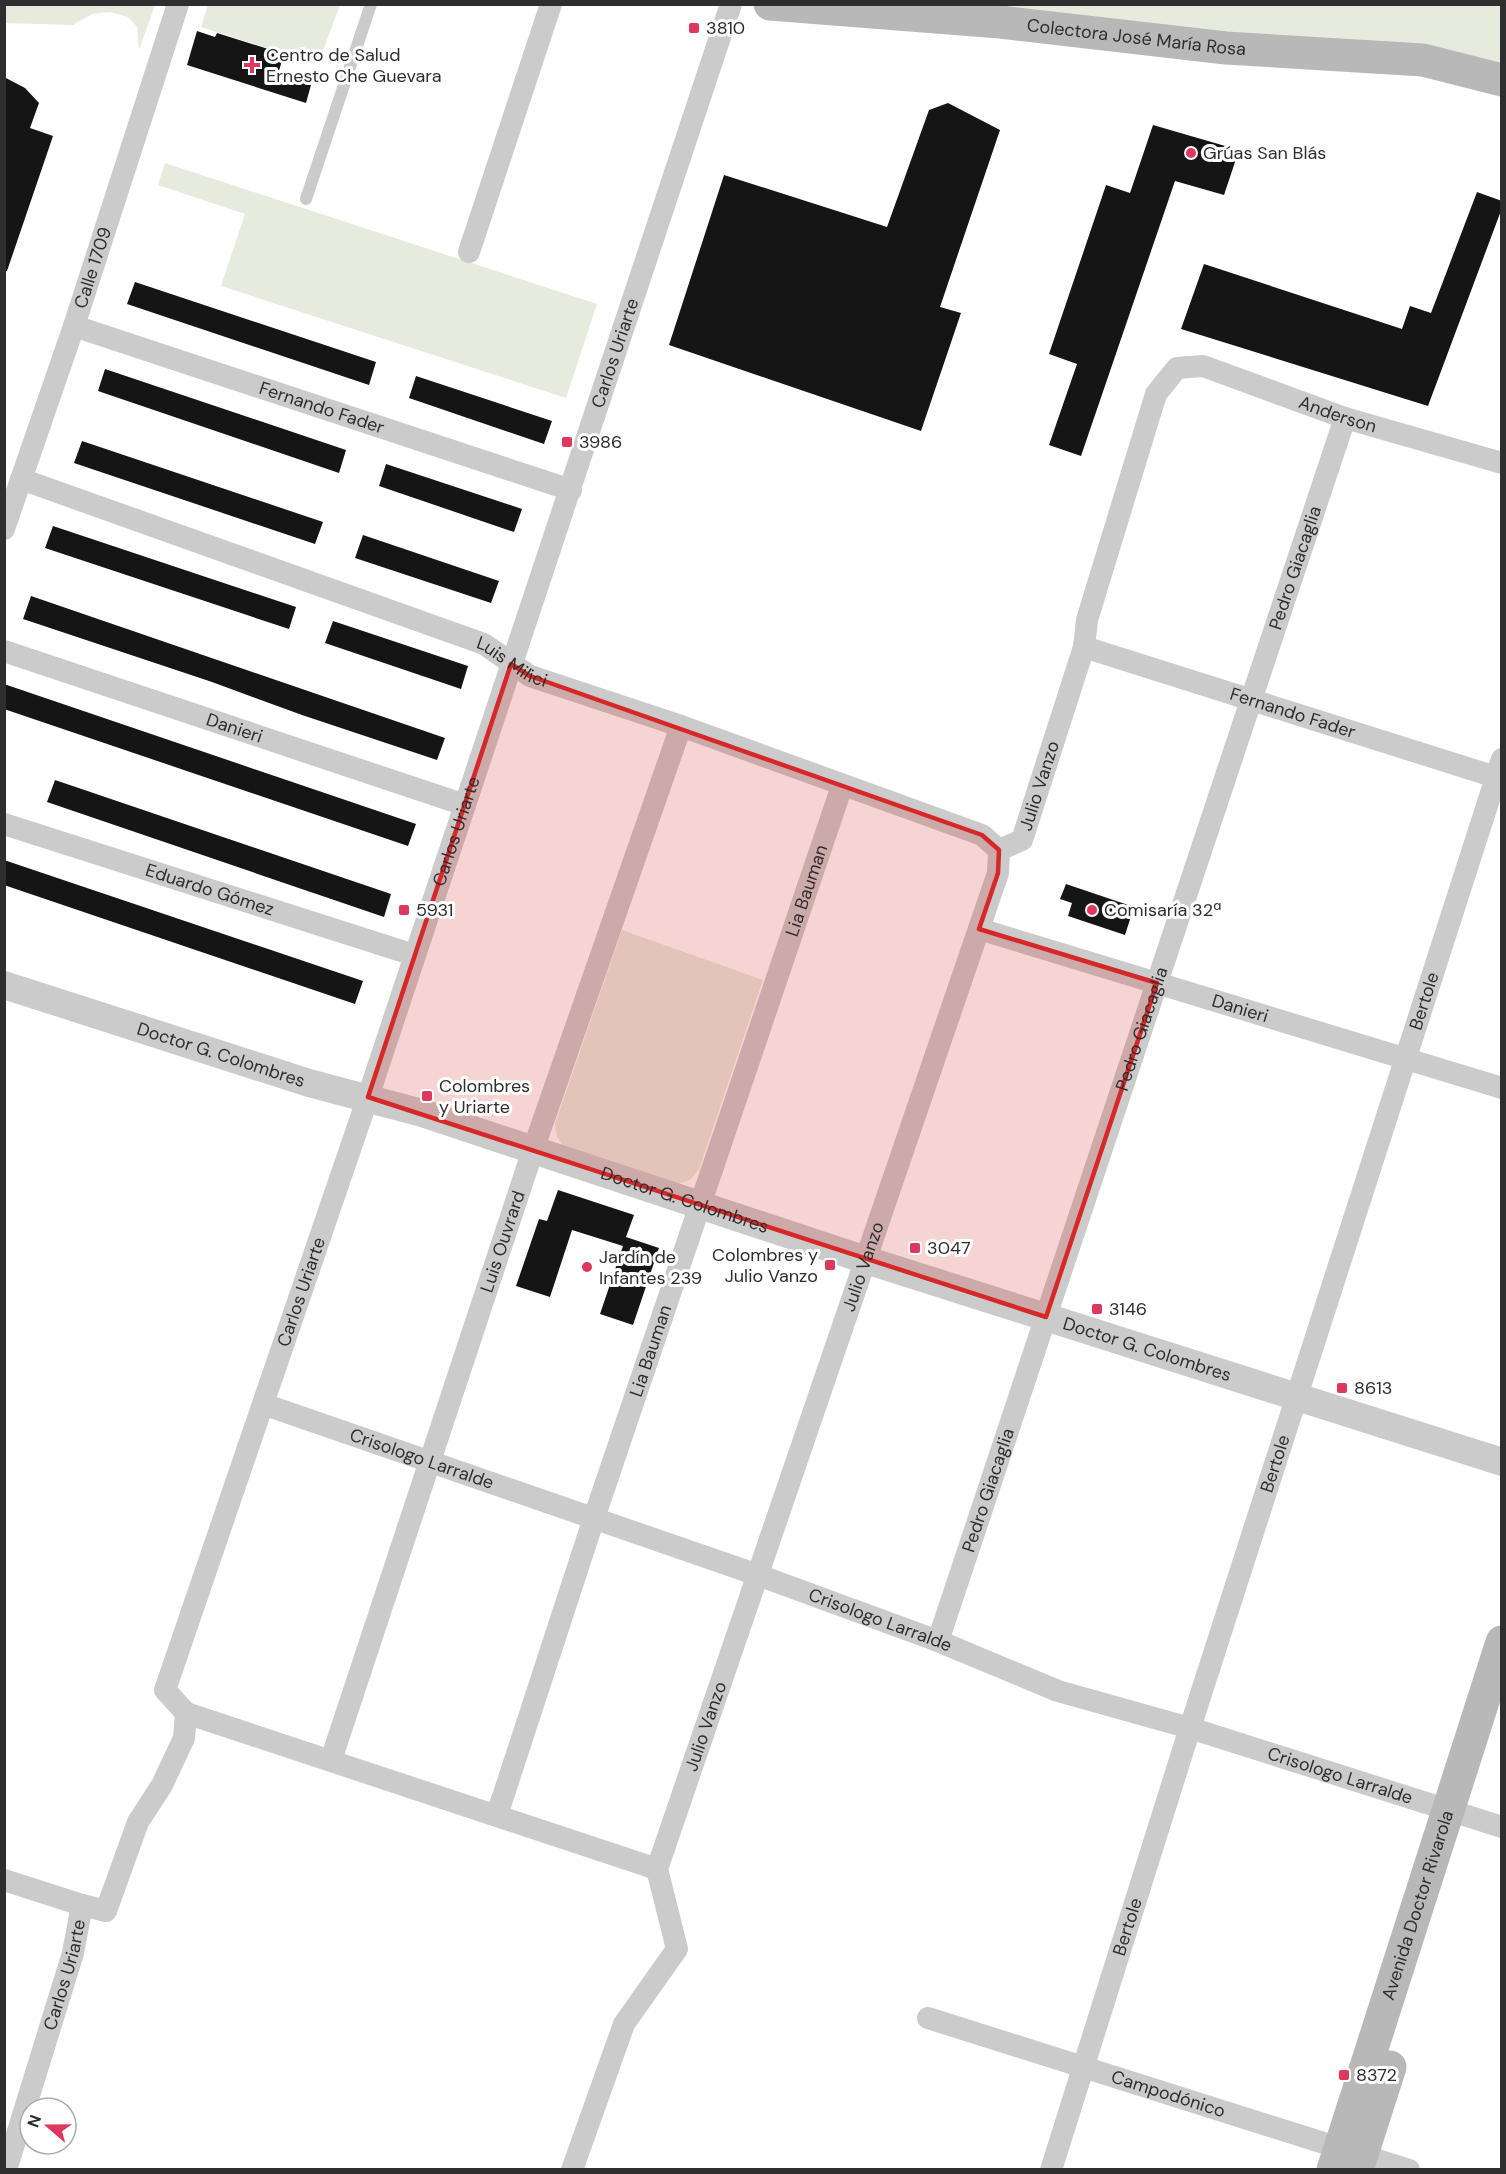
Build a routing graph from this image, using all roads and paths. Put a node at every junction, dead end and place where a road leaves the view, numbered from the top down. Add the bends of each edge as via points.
1 (178, 4) edge
2 (371, 4) edge
3 (552, 4) edge
4 (731, 4) edge
5 (770, 4) edge
6 (1502, 80) edge
7 (306, 199) dead end
8 (468, 252) dead end
9 (74, 326) junction
10 (1177, 368) joint
11 (1345, 418) junction
12 (1502, 464) edge
13 (21, 479) junction
14 (571, 489) junction
15 (4, 529) edge
16 (1084, 647) junction
17 (4, 651) edge
18 (511, 664) junction
19 (1251, 699) junction
20 (681, 726) junction
21 (1500, 772) edge
22 (842, 786) junction
23 (465, 805) junction
24 (4, 824) edge
25 (999, 850) junction
26 (979, 929) junction
27 (414, 955) junction
28 (1157, 983) junction
29 (4, 985) edge
30 (1406, 1059) junction
31 (1502, 1088) edge
32 (368, 1097) junction
33 (532, 1150) junction
34 (699, 1205) junction
35 (866, 1260) junction
36 (1046, 1317) junction
37 (1298, 1398) junction
38 (263, 1404) junction
39 (430, 1461) junction
40 (1502, 1462) edge
41 (594, 1518) junction
42 (758, 1575) junction
43 (938, 1641) junction
44 (1502, 1642) edge
45 (186, 1713) junction
46 (1502, 1717) edge
47 (1190, 1728) junction
48 (331, 1760) junction
49 (1459, 1813) junction
50 (497, 1815) junction
51 (1502, 1827) edge
52 (657, 1869) junction
53 (4, 1880) edge
54 (82, 1905) junction
55 (928, 2018) dead end
56 (1084, 2067) junction
57 (1348, 2160) edge
58 (6, 2169) edge
59 (572, 2169) edge
60 (1051, 2169) edge
61 (1409, 2169) edge

1 - 9 street, Calle 1709
2 - 7 lane
3 - 8 street
4 - 14 street, Carlos Uriarte
5 - 6 main road, Colectora José María Rosa via 1000,22 1226,48 1423,60
9 - 13 street, Calle 1709
9 - 14 street, Fernando Fader
10 - 11 street, Anderson via 1203,366
10 - 16 street, Julio Vanzo via 1156,394 1086,620
11 - 12 street, Anderson
11 - 19 street, Pedro Giacaglia
13 - 15 street, Calle 1709
13 - 18 street, Luis Milici via 484,644
14 - 18 street, Carlos Uriarte
16 - 19 street, Fernando Fader
16 - 25 street, Julio Vanzo via 1022,840
17 - 23 street, Danieri
18 - 20 street, Luis Milici via 530,676
18 - 23 street, Carlos Uriarte
19 - 21 street, Fernando Fader
19 - 28 street, Pedro Giacaglia
20 - 22 street, Luis Milici
20 - 33 street, Luis Ouvrard
21 - 30 street, Bertole
22 - 25 street, Luis Milici via 982,835
22 - 34 street, Lia Bauman
23 - 27 street, Carlos Uriarte
24 - 27 street, Eduardo Gómez
25 - 26 street, Julio Vanzo via 998,873
26 - 28 street, Danieri
26 - 35 street, Julio Vanzo
27 - 32 street, Carlos Uriarte
28 - 30 street, Danieri
28 - 36 street, Pedro Giacaglia
29 - 32 street, Doctor G. Colombres via 309,1083
30 - 31 street, Danieri
30 - 37 street, Bertole
32 - 33 street, Doctor G. Colombres
32 - 38 street, Carlos Uriarte
33 - 34 street, Doctor G. Colombres
33 - 39 street, Luis Ouvrard
34 - 35 street, Doctor G. Colombres
34 - 41 street, Lia Bauman
35 - 36 street, Doctor G. Colombres
35 - 42 street, Julio Vanzo
36 - 37 street, Doctor G. Colombres
36 - 43 street, Pedro Giacaglia
37 - 40 street, Doctor G. Colombres
37 - 47 street, Bertole
38 - 39 street, Crisologo Larralde
38 - 45 street, Carlos Uriarte via 165,1690
39 - 41 street, Crisologo Larralde
39 - 48 street, Luis Ouvrard
41 - 42 street, Crisologo Larralde
41 - 50 street, Lia Bauman
42 - 43 street, Crisologo Larralde
42 - 52 street, Julio Vanzo
43 - 47 street, Crisologo Larralde via 1059,1691
44 - 49 main road, Avenida Doctor Rivarola
45 - 48 street
45 - 54 street, Carlos Uriarte via 184,1738 162,1785 138,1822 106,1911
46 - 49 main road, Avenida Doctor Rivarola
47 - 49 street, Crisologo Larralde
47 - 56 street, Bertole
48 - 50 street
49 - 51 street, Crisologo Larralde
49 - 57 main road, Avenida Doctor Rivarola
50 - 52 street
52 - 59 street via 677,1949 624,2024
53 - 54 street
54 - 58 street, Carlos Uriarte via 74,1953
55 - 56 street, Campodónico
56 - 57 street, Campodónico
56 - 60 street, Bertole
57 - 61 street, Campodónico

